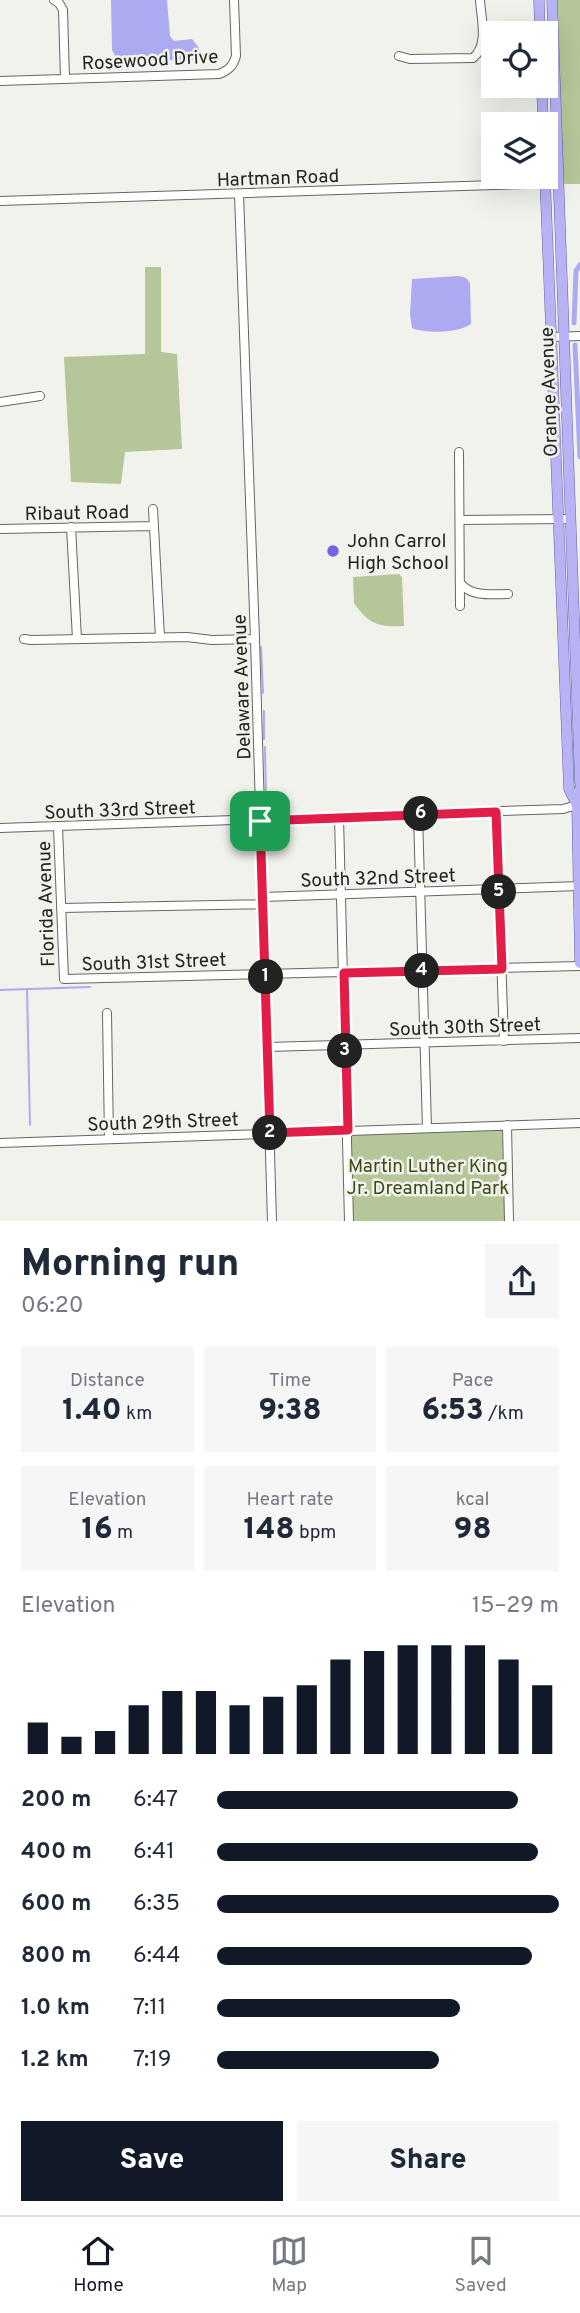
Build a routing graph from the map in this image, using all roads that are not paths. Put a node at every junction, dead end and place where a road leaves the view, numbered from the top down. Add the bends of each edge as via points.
1 (54, 0) edge
2 (234, 0) edge
3 (480, 0) edge
4 (539, 0) edge
5 (551, 3) edge
6 (482, 21) edge
7 (540, 21) edge
8 (481, 46) edge
9 (399, 56) dead end
10 (65, 79) junction
11 (0, 81) edge
12 (555, 112) edge
13 (481, 183) edge
14 (558, 183) edge
15 (546, 189) edge
16 (239, 194) junction
17 (0, 201) edge
18 (580, 336) edge
19 (552, 337) junction
20 (564, 337) junction
21 (40, 396) dead end
22 (0, 402) edge
23 (459, 452) dead end
24 (153, 509) dead end
25 (564, 519) junction
26 (460, 520) junction
27 (154, 526) junction
28 (71, 527) junction
29 (0, 529) edge
30 (462, 585) junction
31 (508, 594) dead end
32 (460, 606) dead end
33 (160, 637) junction
34 (24, 639) dead end
35 (76, 639) junction
36 (255, 639) junction
37 (563, 643) junction
38 (578, 699) junction
39 (580, 782) edge
40 (580, 788) edge
41 (578, 805) edge
42 (496, 812) junction
43 (418, 814) junction
44 (339, 817) junction
45 (260, 821) junction
46 (58, 827) junction
47 (0, 828) edge
48 (579, 886) edge
49 (499, 889) junction
50 (420, 892) junction
51 (341, 894) junction
52 (263, 900) junction
53 (61, 908) junction
54 (580, 964) edge
55 (502, 969) junction
56 (423, 971) junction
57 (344, 973) junction
58 (265, 975) junction
59 (64, 979) joint
60 (107, 1013) dead end
61 (580, 1038) edge
62 (505, 1041) junction
63 (424, 1043) junction
64 (345, 1045) junction
65 (268, 1047) junction
66 (580, 1123) edge
67 (507, 1125) junction
68 (427, 1128) junction
69 (348, 1130) junction
70 (270, 1133) junction
71 (109, 1139) junction
72 (0, 1143) edge
73 (272, 1221) edge
74 (349, 1221) edge
75 (509, 1221) edge

1 - 10 street via 63,10
2 - 10 street, Rosewood Drive via 236,55 228,70
3 - 6 street
4 - 7 main road
5 - 12 main road, Orange Avenue
8 - 9 street via 473,58
10 - 11 street, Rosewood Drive
13 - 16 street, Hartman Road
14 - 20 main road, Orange Avenue
15 - 19 main road, Orange Avenue
16 - 17 street, Hartman Road
16 - 36 street, Delaware Avenue
18 - 20 street
19 - 20 street
19 - 25 main road, Orange Avenue
20 - 25 main road, Orange Avenue
21 - 22 street
23 - 26 street
24 - 27 street
25 - 26 street
25 - 37 main road, Orange Avenue
25 - 38 main road, Orange Avenue
26 - 30 street
27 - 28 street, Ribaut Road
27 - 33 street
28 - 29 street, Ribaut Road
28 - 35 street
30 - 31 street via 478,593
30 - 32 street
33 - 35 street
33 - 36 street
34 - 35 street
36 - 45 street, Delaware Avenue
37 - 38 main road via 569,654 572,692
37 - 41 main road, Orange Avenue via 569,789
38 - 39 main road, Orange Avenue
40 - 41 main road, Orange Avenue
41 - 42 street, South 33rd Street
41 - 48 main road, Orange Avenue
42 - 43 street, South 33rd Street
42 - 49 street
43 - 44 street, South 33rd Street
43 - 50 street
44 - 45 street, South 33rd Street
44 - 51 street
45 - 46 street, South 33rd Street
45 - 52 street, Delaware Avenue
46 - 47 street, South 33rd Street
46 - 53 street, Florida Avenue
48 - 49 street, South 32nd Street
48 - 54 main road, Orange Avenue
49 - 50 street, South 32nd Street
49 - 55 street
50 - 51 street, South 32nd Street
50 - 56 street
51 - 52 street, South 32nd Street
51 - 57 street
52 - 53 street, South 32nd Street
52 - 58 street, Delaware Avenue
53 - 59 street, Florida Avenue
54 - 55 street, South 31st Street
55 - 56 street, South 31st Street
55 - 62 street
56 - 57 street, South 31st Street
56 - 63 street
57 - 58 street, South 31st Street
57 - 64 street
58 - 59 street, South 31st Street
58 - 65 street, Delaware Avenue
60 - 71 street
61 - 62 street, South 30th Street
62 - 63 street, South 30th Street
63 - 64 street, South 30th Street
63 - 68 street
64 - 65 street, South 30th Street
64 - 69 street
65 - 70 street, Delaware Avenue
66 - 67 street, South 29th Street
67 - 68 street, South 29th Street
67 - 75 street
68 - 69 street, South 29th Street
69 - 70 street, South 29th Street
69 - 74 street
70 - 71 street, South 29th Street
70 - 73 street, Delaware Avenue
71 - 72 street, South 29th Street

